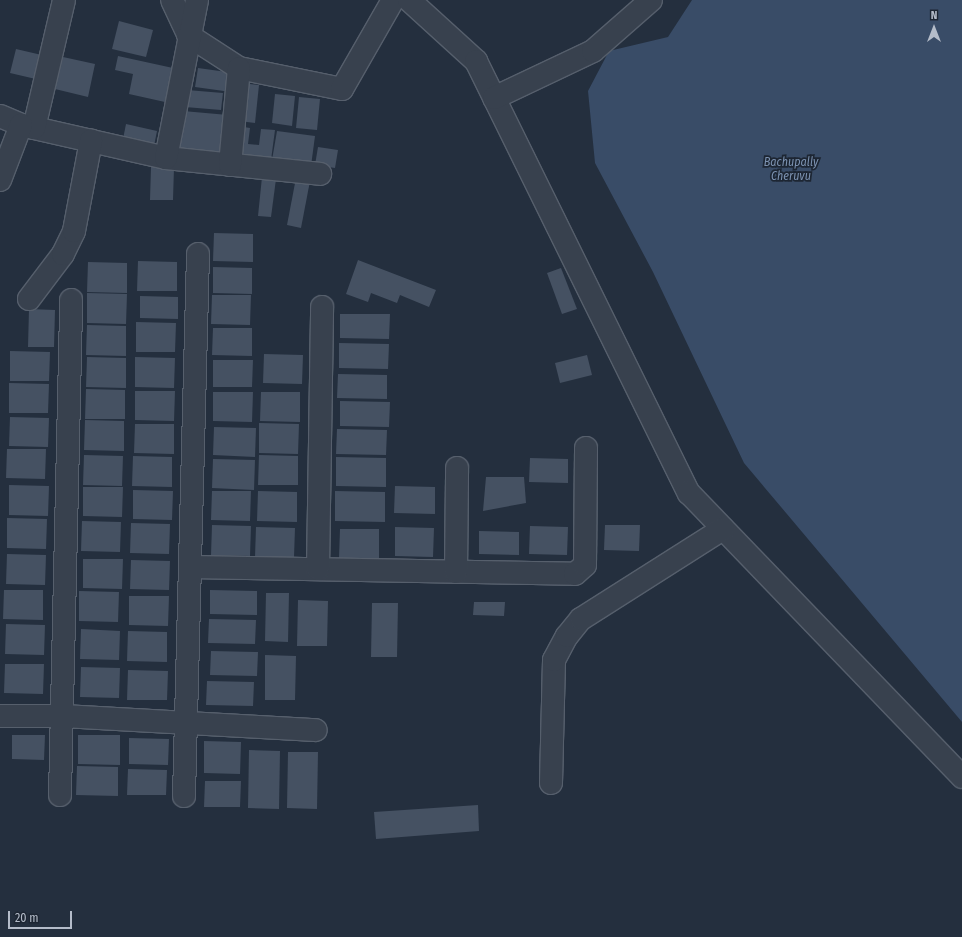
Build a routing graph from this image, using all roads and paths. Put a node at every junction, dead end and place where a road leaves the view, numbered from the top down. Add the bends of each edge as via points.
1 (64, 0) edge
2 (172, 0) edge
3 (197, 0) edge
4 (393, 0) edge
5 (409, 0) edge
6 (651, 0) edge
7 (188, 35) junction
8 (239, 68) junction
9 (494, 98) junction
10 (0, 116) edge
11 (28, 127) junction
12 (91, 141) junction
13 (166, 158) junction
14 (230, 165) junction
15 (320, 174) dead end
16 (0, 180) edge
17 (198, 254) dead end
18 (29, 299) dead end
19 (71, 300) dead end
20 (322, 307) dead end
21 (586, 448) dead end
22 (457, 468) dead end
23 (723, 529) junction
24 (190, 567) junction
25 (318, 569) junction
26 (456, 572) junction
27 (0, 716) edge
28 (63, 716) junction
29 (188, 722) junction
30 (316, 730) dead end
31 (962, 777) edge
32 (552, 783) dead end
33 (60, 795) dead end
34 (184, 796) dead end

1 - 11 street
2 - 7 street
3 - 7 street
4 - 8 street via 342,89
5 - 9 street via 476,61
6 - 9 street via 593,51
7 - 8 street
7 - 13 street
8 - 14 street
9 - 23 street via 689,493
10 - 11 street
11 - 12 street
11 - 16 street
12 - 13 street
12 - 18 street via 74,231 63,254
13 - 14 street
14 - 15 street
17 - 24 street
19 - 28 street
20 - 25 street
21 - 26 street via 585,565 574,574
22 - 26 street
23 - 31 street
23 - 32 street via 581,619 567,636 554,660
24 - 25 street
24 - 29 street
25 - 26 street
27 - 28 street
28 - 29 street
28 - 33 street
29 - 30 street
29 - 34 street

